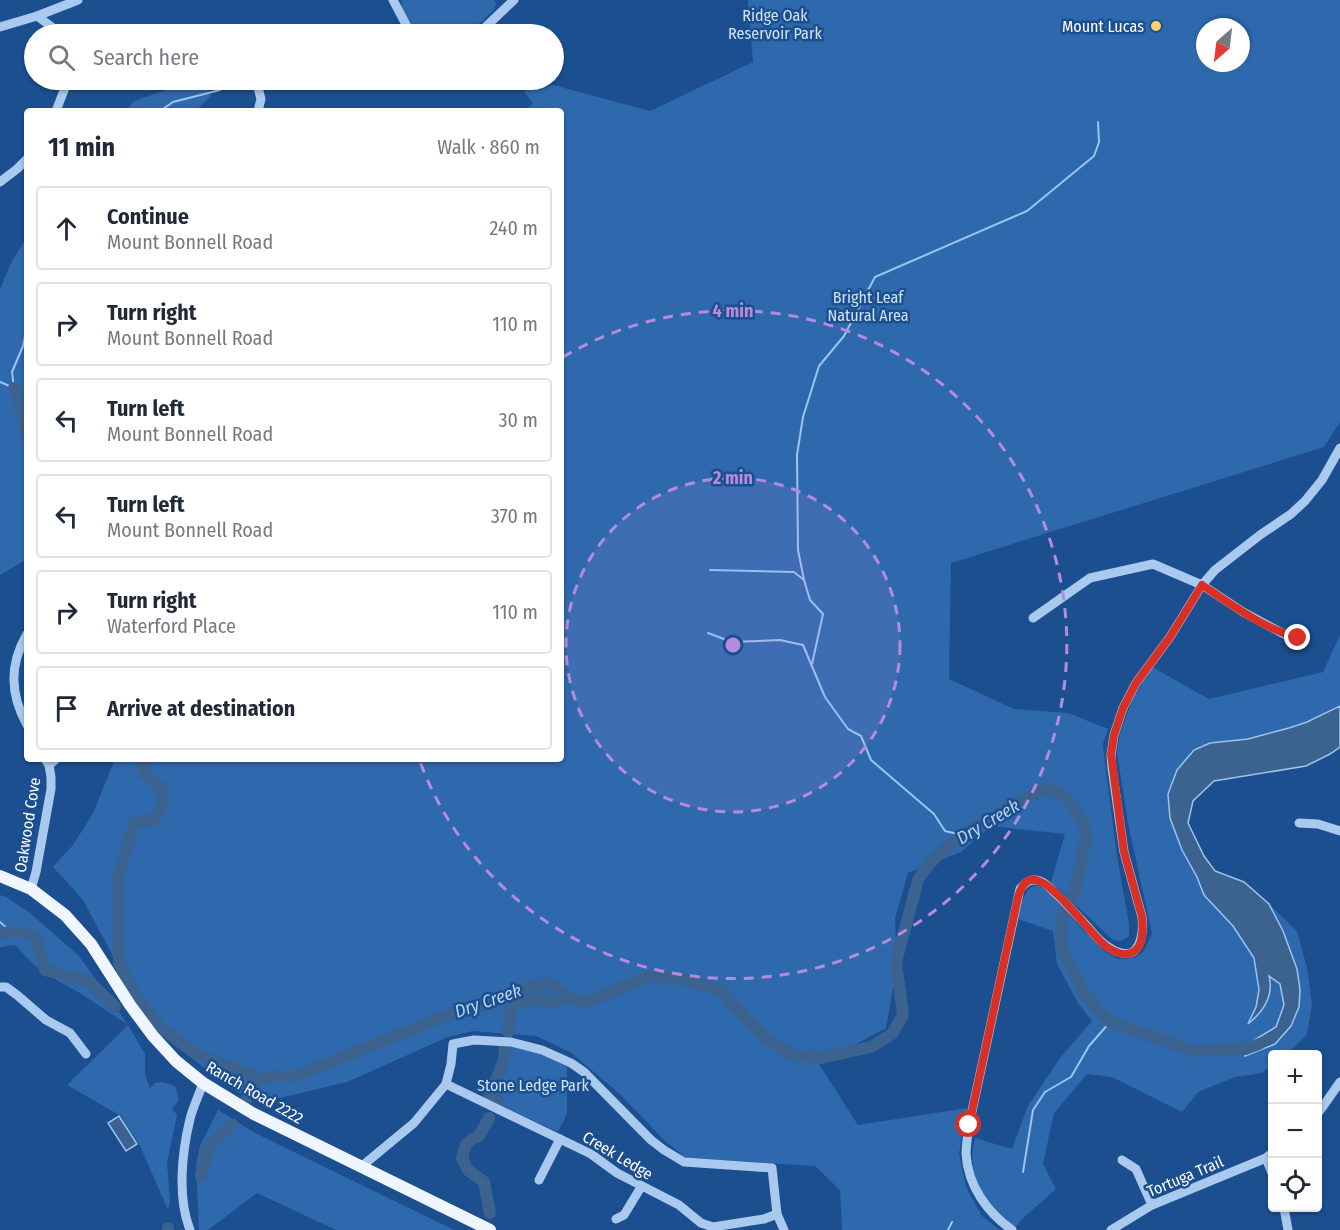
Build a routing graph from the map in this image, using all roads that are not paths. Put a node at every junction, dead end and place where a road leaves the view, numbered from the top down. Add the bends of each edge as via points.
1 (78, 0) edge
2 (393, 0) edge
3 (514, 0) edge
4 (37, 16) junction
5 (48, 24) edge
6 (406, 24) edge
7 (489, 24) edge
8 (0, 27) edge
9 (64, 90) edge
10 (259, 90) edge
11 (57, 108) edge
12 (259, 108) edge
13 (24, 162) edge
14 (0, 182) edge
15 (1340, 448) edge
16 (1202, 585) junction
17 (1033, 618) dead end
18 (1298, 638) dead end
19 (24, 639) edge
20 (24, 719) edge
21 (50, 762) edge
22 (1299, 823) dead end
23 (1340, 831) edge
24 (0, 876) edge
25 (31, 889) junction
26 (0, 987) edge
27 (86, 1054) dead end
28 (1340, 1082) edge
29 (203, 1083) junction
30 (446, 1084) junction
31 (1322, 1107) edge
32 (560, 1139) junction
33 (1268, 1155) edge
34 (1122, 1160) dead end
35 (362, 1167) junction
36 (539, 1180) dead end
37 (642, 1187) junction
38 (1152, 1205) junction
39 (1285, 1212) edge
40 (777, 1214) junction
41 (616, 1219) dead end
42 (190, 1230) edge
43 (490, 1230) edge
44 (784, 1230) edge
45 (1012, 1230) edge
46 (1111, 1230) edge
47 (1288, 1230) edge

1 - 4 street
2 - 6 street
3 - 7 street
4 - 5 street
4 - 8 street
9 - 11 street
10 - 12 street
13 - 14 street
15 - 16 street via 1305,501 1215,570
16 - 17 street via 1153,564 1090,578
16 - 18 street via 1243,612
16 - 45 street via 1136,683 1114,735 1111,754 1124,852 1142,917 1138,947 1124,954 1106,946 1064,901 1038,880 1027,881 1020,889 966,1153 979,1197
19 - 20 street via 15,662 14,680 16,702
21 - 25 street, Oakwood Cove via 51,789
22 - 23 street
24 - 25 main road, Ranch Road 2222
25 - 29 main road, Ranch Road 2222 via 65,915 91,944 153,1036
26 - 27 street via 6,987 46,1020 70,1033
28 - 31 street
29 - 35 main road, Ranch Road 2222 via 254,1114
29 - 42 street via 190,1117 183,1155 185,1213
30 - 32 street, Creek Ledge
30 - 35 street via 414,1123
30 - 40 street via 453,1044 474,1040 511,1042 542,1050 584,1072 651,1140 684,1162 772,1168
32 - 36 street
32 - 37 street, Creek Ledge
33 - 38 street, Tortuga Trail
34 - 38 street via 1136,1169
35 - 43 main road, Ranch Road 2222
37 - 40 street, Creek Ledge via 713,1227
37 - 41 street via 624,1215
38 - 46 street, Tortuga Trail
39 - 47 street
40 - 44 street

